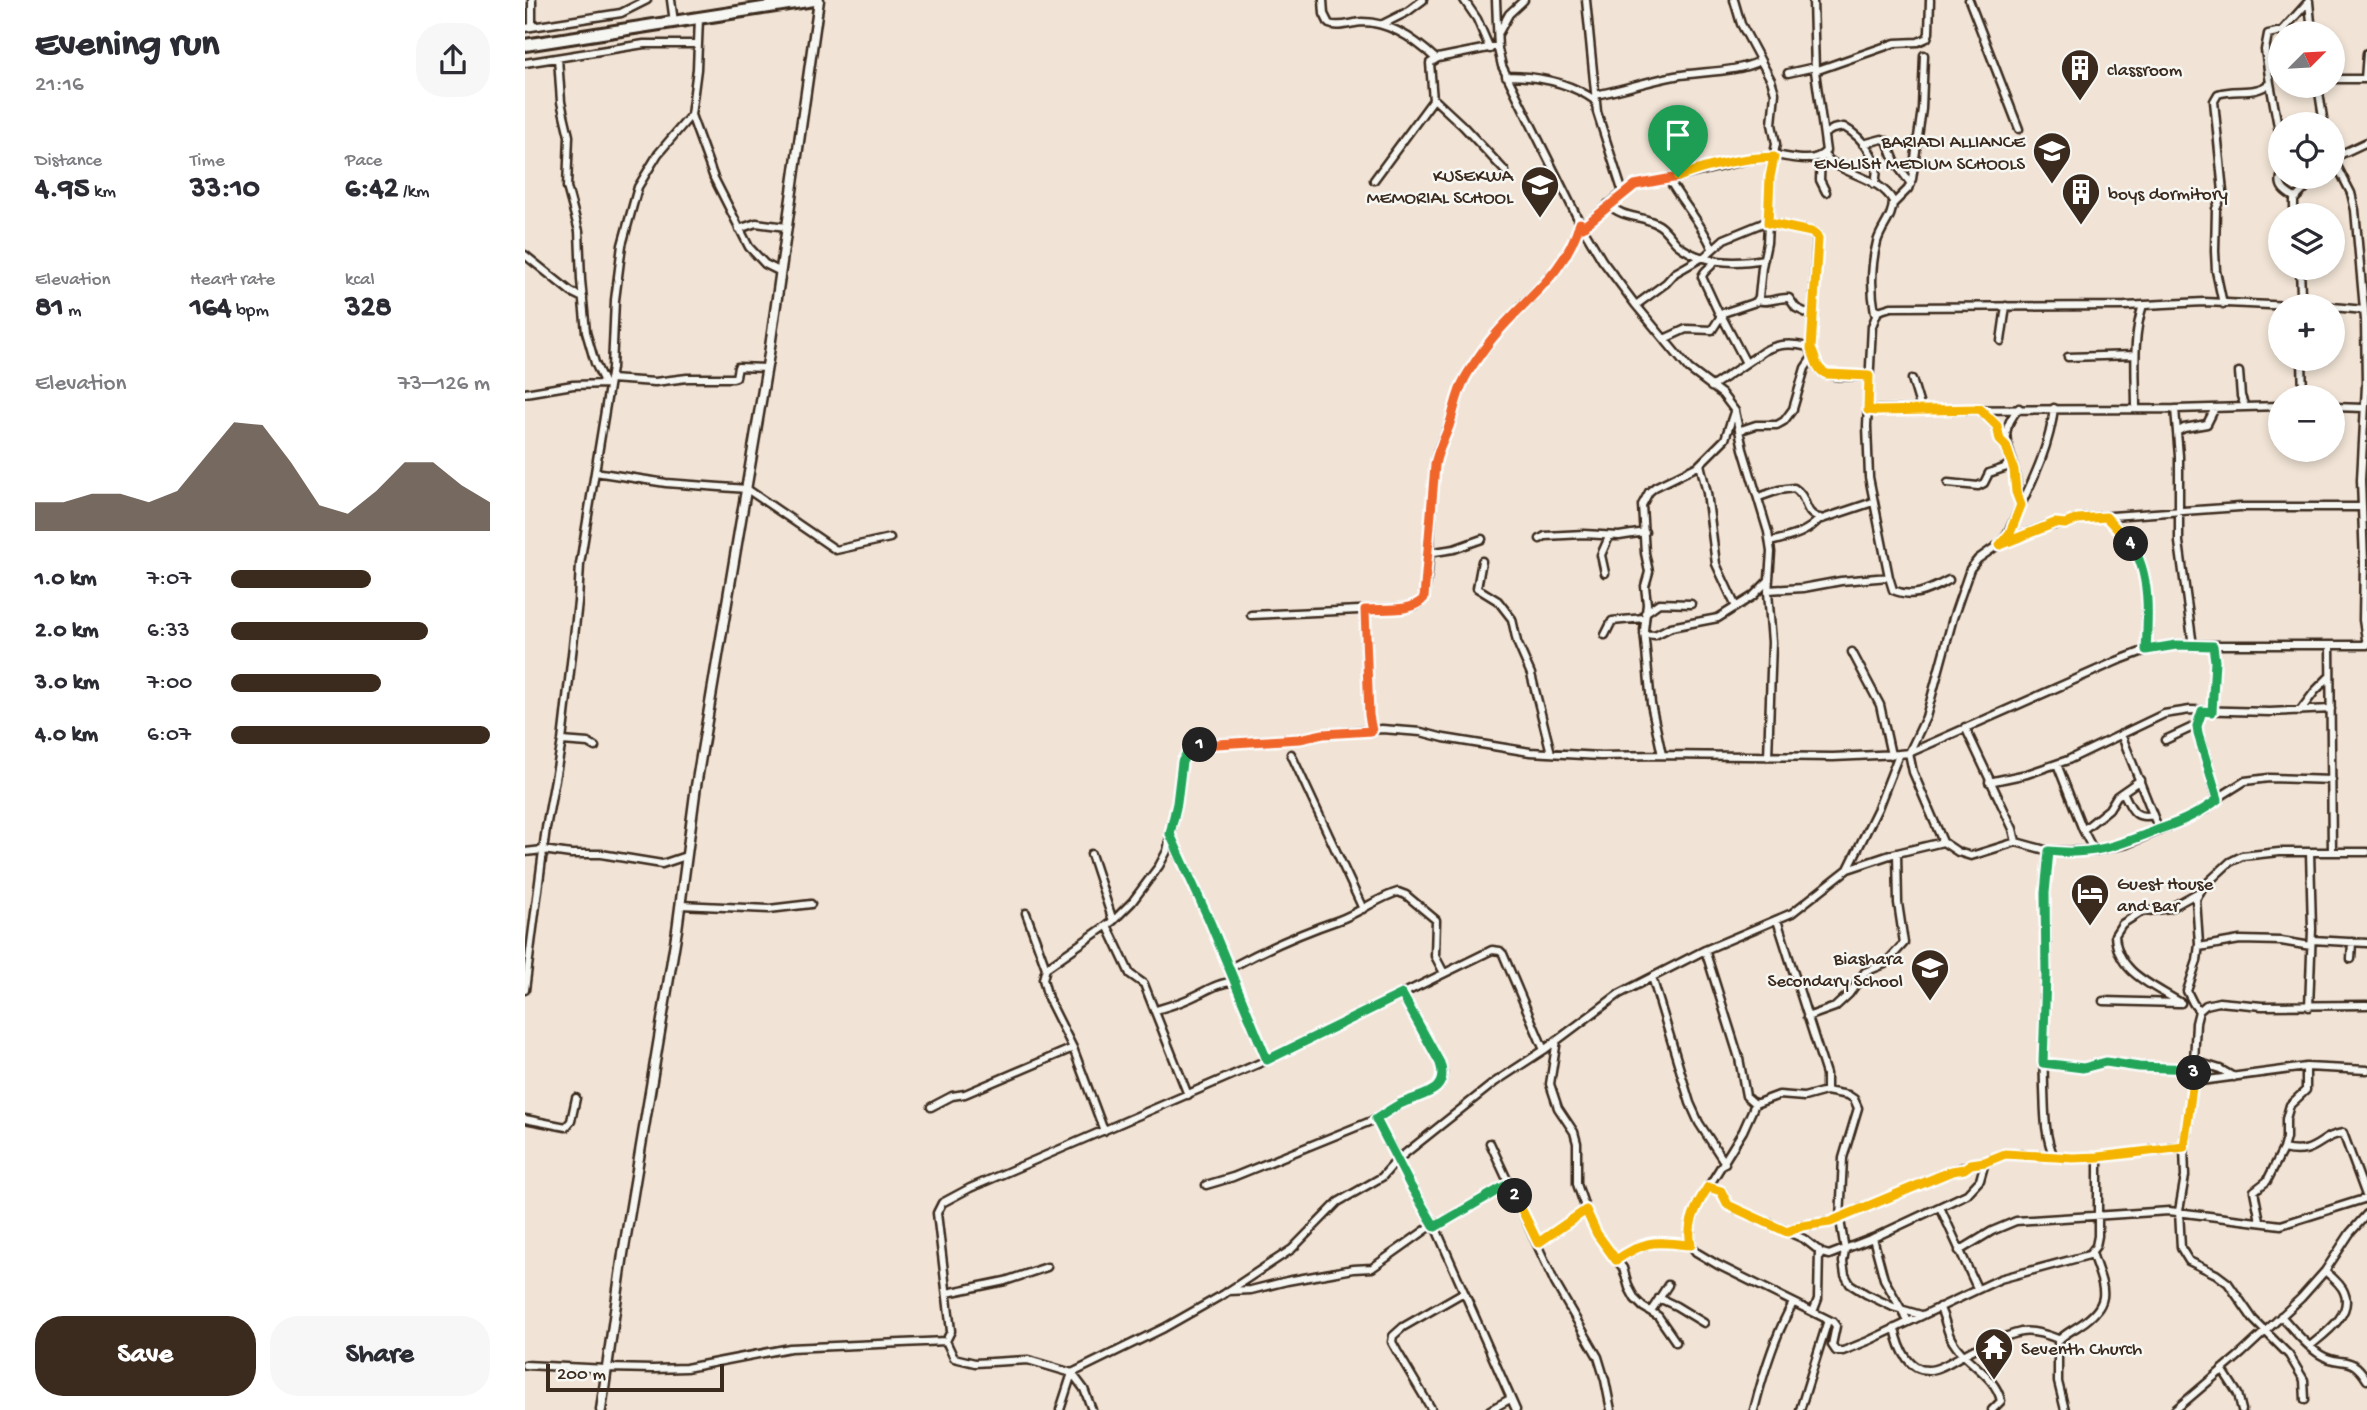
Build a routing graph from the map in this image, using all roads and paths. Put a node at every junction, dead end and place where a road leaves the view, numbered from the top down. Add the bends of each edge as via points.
1 (532, 0) edge
2 (647, 0) edge
3 (671, 0) edge
4 (814, 0) edge
5 (820, 0) edge
6 (1323, 0) edge
7 (1423, 0) edge
8 (1464, 0) edge
9 (1496, 0) edge
10 (1524, 0) edge
11 (1586, 0) edge
12 (1734, 0) edge
13 (1813, 0) edge
14 (1930, 0) edge
15 (1969, 0) edge
16 (2306, 2) edge
17 (699, 18) junction
18 (2291, 21) edge
19 (2310, 21) edge
20 (674, 22) junction
21 (1383, 24) junction
22 (529, 27) edge
23 (1498, 34) junction
24 (2268, 36) edge
25 (697, 44) junction
26 (525, 45) edge
27 (1498, 46) junction
28 (1490, 49) junction
29 (2367, 53) edge
30 (1924, 55) dead end
31 (558, 58) junction
32 (1436, 59) junction
33 (1760, 61) junction
34 (525, 63) edge
35 (1815, 69) junction
36 (2268, 70) edge
37 (1788, 73) dead end
38 (1506, 76) junction
39 (2345, 79) edge
40 (2366, 79) edge
41 (2268, 84) edge
42 (1433, 98) junction
43 (1596, 98) junction
44 (691, 115) junction
45 (2019, 129) dead end
46 (1824, 134) junction
47 (2367, 142) edge
48 (1863, 144) junction
49 (2345, 152) edge
50 (1774, 156) junction
51 (1822, 156) junction
52 (1505, 171) dead end
53 (1668, 178) junction
54 (1374, 180) dead end
55 (2345, 181) edge
56 (1874, 184) junction
57 (1911, 184) junction
58 (2284, 189) edge
59 (2304, 189) edge
60 (1623, 192) junction
61 (1826, 192) dead end
62 (2295, 198) junction
63 (2295, 203) edge
64 (1608, 204) junction
65 (1893, 204) junction
66 (1768, 222) junction
67 (1581, 225) junction
68 (786, 227) junction
69 (740, 229) junction
70 (1712, 248) junction
71 (525, 255) edge
72 (2358, 256) junction
73 (2367, 256) edge
74 (1703, 257) junction
75 (1764, 259) junction
76 (1715, 260) junction
77 (779, 271) junction
78 (583, 298) junction
79 (1758, 300) junction
80 (2223, 304) junction
81 (1636, 305) junction
82 (2143, 305) junction
83 (2268, 305) edge
84 (2006, 306) junction
85 (2345, 308) edge
86 (2364, 310) junction
87 (1875, 313) junction
88 (1720, 316) junction
89 (1813, 316) junction
90 (2366, 320) edge
91 (2366, 331) edge
92 (1664, 339) junction
93 (2001, 341) dead end
94 (2366, 341) edge
95 (1813, 352) junction
96 (2135, 355) junction
97 (2068, 357) dead end
98 (1746, 363) junction
99 (2366, 364) edge
100 (767, 368) junction
101 (2239, 372) dead end
102 (1869, 376) junction
103 (1912, 379) dead end
104 (608, 382) junction
105 (1711, 387) junction
106 (525, 393) edge
107 (2268, 406) edge
108 (2245, 407) junction
109 (2345, 407) edge
110 (2019, 408) junction
111 (2054, 408) junction
112 (2215, 408) junction
113 (2364, 408) junction
114 (1921, 409) junction
115 (1980, 409) junction
116 (2136, 409) junction
117 (2175, 409) junction
118 (1868, 410) junction
119 (1735, 411) junction
120 (1741, 430) junction
121 (2177, 432) junction
122 (2365, 438) edge
123 (2006, 446) junction
124 (2365, 455) edge
125 (2012, 463) junction
126 (1700, 464) junction
127 (595, 472) junction
128 (1948, 483) dead end
129 (747, 489) junction
130 (1759, 497) junction
131 (1873, 502) junction
132 (2021, 505) junction
133 (2362, 507) junction
134 (2179, 512) junction
135 (2106, 517) junction
136 (1820, 519) junction
137 (1645, 532) junction
138 (1609, 537) junction
139 (890, 538) dead end
140 (1482, 539) dead end
141 (1540, 539) dead end
142 (1770, 542) junction
143 (2000, 545) junction
144 (1428, 553) junction
145 (1482, 561) dead end
146 (2365, 572) edge
147 (1605, 573) dead end
148 (1889, 577) junction
149 (1769, 580) junction
150 (1949, 580) dead end
151 (1768, 590) junction
152 (1692, 604) dead end
153 (1736, 607) junction
154 (1365, 610) junction
155 (1251, 615) dead end
156 (1645, 616) junction
157 (1644, 634) junction
158 (1605, 635) dead end
159 (2330, 645) junction
160 (2367, 645) edge
161 (2193, 646) junction
162 (2213, 646) junction
163 (2146, 650) junction
164 (1852, 652) dead end
165 (2330, 676) junction
166 (2331, 709) junction
167 (2202, 711) junction
168 (2300, 711) junction
169 (2212, 712) junction
170 (2197, 726) junction
171 (1965, 727) junction
172 (1372, 731) junction
173 (2121, 734) junction
174 (2165, 740) dead end
175 (562, 741) junction
176 (595, 747) dead end
177 (1551, 752) junction
178 (1909, 753) junction
179 (1291, 754) dead end
180 (1662, 755) junction
181 (1895, 755) junction
182 (1768, 757) junction
183 (2057, 764) junction
184 (2140, 780) junction
185 (2332, 780) junction
186 (1989, 782) junction
187 (2123, 792) junction
188 (2218, 799) junction
189 (2153, 815) junction
190 (2083, 830) junction
191 (2159, 830) junction
192 (1170, 834) junction
193 (1943, 842) junction
194 (2016, 842) junction
195 (543, 850) junction
196 (2049, 851) junction
197 (2094, 851) junction
198 (525, 852) edge
199 (2310, 852) junction
200 (2332, 852) junction
201 (2367, 852) edge
202 (1897, 853) junction
203 (1091, 854) dead end
204 (687, 856) junction
205 (1848, 869) junction
206 (2199, 892) junction
207 (680, 905) junction
208 (811, 905) dead end
209 (1363, 909) junction
210 (1026, 913) dead end
211 (1777, 920) junction
212 (1110, 923) junction
213 (2352, 942) junction
214 (2311, 943) junction
215 (2367, 943) edge
216 (2199, 947) junction
217 (1705, 950) junction
218 (2351, 959) dead end
219 (1046, 968) junction
220 (1230, 968) junction
221 (1444, 973) junction
222 (1652, 977) junction
223 (1234, 982) junction
224 (525, 990) edge
225 (1402, 994) junction
226 (2191, 1001) junction
227 (2103, 1002) dead end
228 (2181, 1003) junction
229 (2367, 1005) edge
230 (2309, 1007) junction
231 (1156, 1010) junction
232 (2199, 1011) junction
233 (1807, 1017) junction
234 (1557, 1040) junction
235 (1073, 1048) junction
236 (1544, 1050) junction
237 (1267, 1060) junction
238 (2194, 1061) junction
239 (2043, 1063) junction
240 (2306, 1067) junction
241 (2194, 1069) junction
242 (2367, 1070) edge
243 (2234, 1077) junction
244 (2193, 1082) junction
245 (1826, 1091) junction
246 (1188, 1095) junction
247 (576, 1098) dead end
248 (1755, 1104) junction
249 (931, 1108) dead end
250 (525, 1119) edge
251 (1376, 1119) junction
252 (1104, 1131) junction
253 (1490, 1143) dead end
254 (2184, 1147) junction
255 (2283, 1149) junction
256 (2054, 1157) junction
257 (2098, 1157) junction
258 (1397, 1160) junction
259 (1985, 1162) junction
260 (1725, 1163) junction
261 (1510, 1183) junction
262 (1206, 1185) dead end
263 (1708, 1187) junction
264 (2367, 1198) edge
265 (1940, 1208) junction
266 (1586, 1210) junction
267 (2179, 1212) junction
268 (2367, 1214) edge
269 (2098, 1216) junction
270 (1840, 1217) junction
271 (2260, 1221) junction
272 (1434, 1226) junction
273 (1787, 1232) junction
274 (1873, 1238) junction
275 (1538, 1243) junction
276 (1691, 1245) junction
277 (1819, 1250) junction
278 (1845, 1250) junction
279 (1959, 1251) junction
280 (2092, 1253) junction
281 (1616, 1260) junction
282 (1047, 1267) dead end
283 (2325, 1271) junction
284 (1668, 1285) dead end
285 (1977, 1288) junction
286 (1227, 1291) junction
287 (1464, 1292) junction
288 (947, 1293) junction
289 (1659, 1298) junction
290 (1793, 1303) junction
291 (1939, 1307) junction
292 (1902, 1310) junction
293 (1651, 1311) junction
294 (1813, 1312) junction
295 (1921, 1315) junction
296 (2281, 1316) junction
297 (1828, 1320) junction
298 (1907, 1321) junction
299 (1704, 1323) dead end
300 (1895, 1328) junction
301 (2265, 1331) junction
302 (2059, 1339) junction
303 (946, 1340) junction
304 (1676, 1342) dead end
305 (2310, 1346) junction
306 (1964, 1354) junction
307 (525, 1365) edge
308 (608, 1368) junction
309 (2223, 1369) junction
310 (1072, 1373) junction
311 (2367, 1380) edge
312 (1510, 1399) junction
313 (2305, 1399) dead end
314 (601, 1410) edge
315 (1060, 1410) edge
316 (1092, 1410) edge
317 (1432, 1410) edge
318 (1490, 1410) edge
319 (1516, 1410) edge
320 (1611, 1410) edge
321 (1753, 1410) edge
322 (1800, 1410) edge
323 (1992, 1410) edge
324 (2065, 1410) edge
325 (2175, 1410) edge
326 (2242, 1410) edge

1 - 22 street
2 - 22 street via 621,13
3 - 20 street
4 - 17 highway
5 - 68 street
6 - 21 street via 1329,24
7 - 21 street
8 - 28 street
9 - 23 street
10 - 23 street
11 - 43 street
12 - 33 street
13 - 35 street
14 - 35 street via 1927,38 1895,43
15 - 45 street
16 - 18 street
16 - 19 street
17 - 20 highway
17 - 25 street
20 - 26 highway
21 - 32 street via 1411,38
23 - 27 street
24 - 36 street
25 - 31 street via 644,44
25 - 44 street
27 - 28 street
27 - 38 street
28 - 32 street
29 - 40 street
30 - 57 street
31 - 34 street
31 - 78 street via 569,136 567,187 579,231
32 - 42 street via 1429,66
33 - 43 street via 1653,80
33 - 50 street via 1775,93
35 - 37 street
35 - 46 street
38 - 43 street via 1561,83
38 - 67 street
39 - 40 street
41 - 80 street via 2255,91 2218,94 2214,102 2223,192 2216,209 2215,251
42 - 52 street
42 - 54 street
43 - 60 street
44 - 69 street via 702,150
44 - 104 street via 638,187 620,257
46 - 48 street via 1844,127
46 - 51 street via 1827,148
47 - 49 street
48 - 56 street via 1877,169
48 - 57 street via 1887,141
50 - 51 street
50 - 53 street
50 - 66 street
51 - 56 street
51 - 61 street via 1820,180
53 - 60 street
53 - 70 street via 1705,230
55 - 72 street via 2355,210
56 - 65 street via 1889,193
57 - 65 street
58 - 62 street
59 - 62 street
60 - 64 street
62 - 63 street
64 - 67 street
64 - 74 street via 1626,216 1658,225 1678,245
65 - 87 street via 1877,240
66 - 70 street
66 - 75 street
66 - 89 street via 1817,236
67 - 81 street
67 - 144 street via 1566,258 1495,335 1465,378 1437,453
68 - 69 street via 756,223
68 - 77 street
69 - 77 street via 754,253
70 - 74 street
71 - 78 street
72 - 73 street
72 - 86 street
74 - 76 street
74 - 81 street
75 - 76 street
75 - 79 street
76 - 88 street via 1702,277
77 - 100 street
78 - 104 street via 594,362
79 - 88 street
79 - 89 street via 1789,298 1796,308
80 - 82 street
80 - 83 street
81 - 92 street
82 - 84 street
82 - 96 street
84 - 87 street via 1891,307
84 - 93 street
85 - 86 street
86 - 90 street
87 - 102 street
88 - 92 street via 1712,330 1686,329
88 - 98 street
89 - 95 street
90 - 91 street
91 - 94 street
92 - 105 street
94 - 99 street
95 - 98 street via 1792,344 1773,346
95 - 102 street via 1821,372
95 - 120 street via 1793,409 1784,421
96 - 97 street
96 - 116 street
98 - 105 street
99 - 113 street
100 - 104 street via 738,367 733,378
100 - 129 street
101 - 108 street
102 - 118 street
103 - 114 street
104 - 106 street
104 - 127 street
105 - 119 street
107 - 108 street
108 - 112 street
109 - 113 street
110 - 111 street
110 - 115 street
110 - 123 street via 2007,426
111 - 116 street
111 - 132 street via 2042,460
112 - 117 street
112 - 121 street via 2207,424
113 - 122 street
114 - 115 street
114 - 118 street
115 - 123 street via 1997,426
116 - 117 street
117 - 121 street
118 - 131 street
119 - 120 street
119 - 126 street via 1725,439
120 - 130 street
121 - 134 street
122 - 124 street
123 - 125 street
124 - 133 street
125 - 128 street via 1989,473 1982,485
125 - 132 street
126 - 137 street via 1649,492 1643,505
126 - 153 street via 1716,564
127 - 129 street
127 - 175 street via 580,564
129 - 139 street via 836,550
129 - 204 street
130 - 136 street via 1794,488 1809,513
130 - 142 street
131 - 136 street
131 - 148 street
132 - 143 street
133 - 134 street
133 - 146 street
134 - 135 street
134 - 161 street
135 - 143 street via 2055,523
135 - 163 street via 2128,539 2141,565
136 - 142 street via 1800,533
137 - 138 street
137 - 156 street via 1649,572
138 - 141 street via 1579,534
138 - 147 street via 1601,559
140 - 144 street
142 - 149 street
143 - 178 street via 1970,569 1926,717
144 - 154 street via 1426,590 1420,603
145 - 177 street via 1477,588 1498,601 1512,619
146 - 160 street
148 - 150 street via 1893,590 1906,595
148 - 151 street
149 - 151 street
149 - 153 street
151 - 182 street via 1772,642
152 - 156 street via 1659,603
153 - 157 street via 1709,622
154 - 155 street
154 - 172 street
156 - 157 street
156 - 158 street via 1612,621
157 - 180 street
159 - 160 street
159 - 162 street
159 - 165 street
161 - 162 street
161 - 163 street
162 - 169 street
163 - 171 street
164 - 181 street via 1879,705
165 - 166 street
165 - 168 street
166 - 168 street
166 - 185 street
167 - 169 street
167 - 170 street
167 - 173 street via 2164,714
168 - 169 street
170 - 174 street
170 - 188 street
171 - 178 street
171 - 186 street
172 - 177 street via 1420,732
172 - 192 street via 1194,745 1182,762
173 - 183 street
173 - 184 street
175 - 176 street
175 - 195 street
177 - 180 street via 1600,757
178 - 181 street
178 - 193 street
179 - 209 street
180 - 182 street
181 - 182 street
181 - 205 street via 1878,808
183 - 186 street
183 - 190 street
184 - 187 street
184 - 189 street
185 - 188 street via 2255,778
185 - 200 street
186 - 194 street
187 - 189 street via 2138,816
187 - 190 street
188 - 191 street
189 - 191 street
190 - 197 street
191 - 197 street
192 - 212 street via 1159,866
192 - 220 street
193 - 194 street via 1971,856
193 - 202 street
194 - 196 street
195 - 198 street
195 - 204 street via 662,864
195 - 224 street
196 - 197 street
196 - 239 street
199 - 200 street
199 - 206 street via 2242,856 2229,862
199 - 214 street
200 - 201 street
202 - 205 street
202 - 233 street via 1904,943 1885,964 1865,972 1835,1007
203 - 212 street
204 - 207 street
205 - 211 street via 1793,913
206 - 216 street
206 - 228 street via 2170,908 2141,912 2122,924 2116,935 2123,963
207 - 208 street via 768,909
207 - 308 street
209 - 220 street
209 - 221 street via 1398,892 1424,908 1436,920 1435,956
210 - 219 street
211 - 217 street
211 - 233 street
212 - 219 street
212 - 231 street via 1130,975 1144,984
213 - 214 street
213 - 215 street
213 - 218 street
214 - 216 street via 2240,940
214 - 230 street
216 - 226 street via 2187,985
217 - 222 street
217 - 248 street via 1739,1058 1746,1096
219 - 235 street via 1042,979 1048,998
220 - 223 street
221 - 225 street
221 - 236 street via 1492,950 1500,951
222 - 234 street via 1619,993
222 - 260 street via 1690,1103
223 - 231 street
223 - 237 street
225 - 237 street
225 - 251 street via 1440,1063 1442,1079 1432,1091
226 - 228 street
226 - 232 street
227 - 228 street
229 - 230 street
230 - 232 street via 2219,1002
231 - 246 street
232 - 238 street
233 - 245 street via 1826,1074
234 - 236 street
234 - 266 street via 1550,1084 1557,1108 1574,1132 1577,1184
235 - 249 street
235 - 252 street
236 - 258 street via 1495,1082
237 - 246 street
238 - 241 street
238 - 243 street
239 - 241 street via 2083,1068 2106,1062
239 - 256 street via 2044,1118
240 - 242 street
240 - 243 street
240 - 255 street via 2306,1090 2287,1111
241 - 244 street
243 - 244 street
244 - 254 street
245 - 248 street via 1804,1097 1779,1095
245 - 270 street via 1849,1095 1858,1107 1843,1158
246 - 252 street
247 - 250 street via 566,1126
248 - 260 street
251 - 258 street
251 - 262 street
252 - 288 street via 942,1203 937,1213
253 - 261 street
254 - 257 street
254 - 267 street
255 - 264 street via 2302,1152 2343,1133
255 - 271 street via 2267,1181 2254,1191
256 - 257 street
256 - 259 street via 2005,1154
257 - 269 street
258 - 272 street
258 - 286 street via 1382,1177 1338,1202 1292,1249
259 - 265 street via 1972,1191
259 - 270 street
260 - 263 street
261 - 272 street
261 - 275 street
263 - 273 street via 1721,1191 1728,1205
263 - 276 street via 1693,1215
264 - 271 street via 2281,1225
265 - 274 street
265 - 279 street
266 - 275 street
266 - 281 street
267 - 269 street
267 - 271 street
267 - 301 street via 2185,1258 2228,1283
268 - 283 street
269 - 279 street via 2016,1221
269 - 280 street via 2098,1241
270 - 273 street
270 - 278 street
272 - 286 street via 1373,1268
272 - 287 street
273 - 277 street
274 - 278 street
274 - 292 street via 1884,1279
275 - 320 street via 1555,1283 1598,1357
276 - 281 street via 1649,1242
276 - 290 street via 1704,1257
277 - 278 street via 1829,1255
277 - 294 street via 1818,1298
278 - 292 street via 1844,1270 1850,1284
279 - 285 street
280 - 285 street
280 - 302 street via 2103,1291 2101,1308
281 - 293 street via 1635,1299
282 - 288 street
283 - 296 street
283 - 305 street via 2344,1292 2346,1302 2334,1325
284 - 289 street
285 - 291 street
286 - 310 street
287 - 312 street
287 - 317 street via 1393,1336 1392,1342
288 - 303 street via 951,1331
289 - 293 street
289 - 299 street
290 - 294 street
290 - 321 street
291 - 295 street
291 - 306 street via 1951,1339
292 - 295 street
292 - 298 street
293 - 304 street
294 - 297 street
295 - 298 street
296 - 301 street
296 - 305 street
297 - 300 street via 1836,1326 1832,1345 1836,1351
297 - 322 street
298 - 300 street
300 - 306 street via 1903,1354 1915,1366 1936,1369
301 - 309 street
301 - 313 street via 2297,1367
302 - 306 street via 2024,1332
302 - 324 street via 2058,1382
303 - 308 street via 790,1348 686,1368
303 - 310 street via 954,1358 964,1361 1028,1360
305 - 311 street via 2325,1357 2351,1363
306 - 323 street via 1998,1391 2001,1401
307 - 308 street
308 - 314 street
309 - 325 street
309 - 326 street
310 - 315 street
310 - 316 street
312 - 318 street
312 - 319 street

